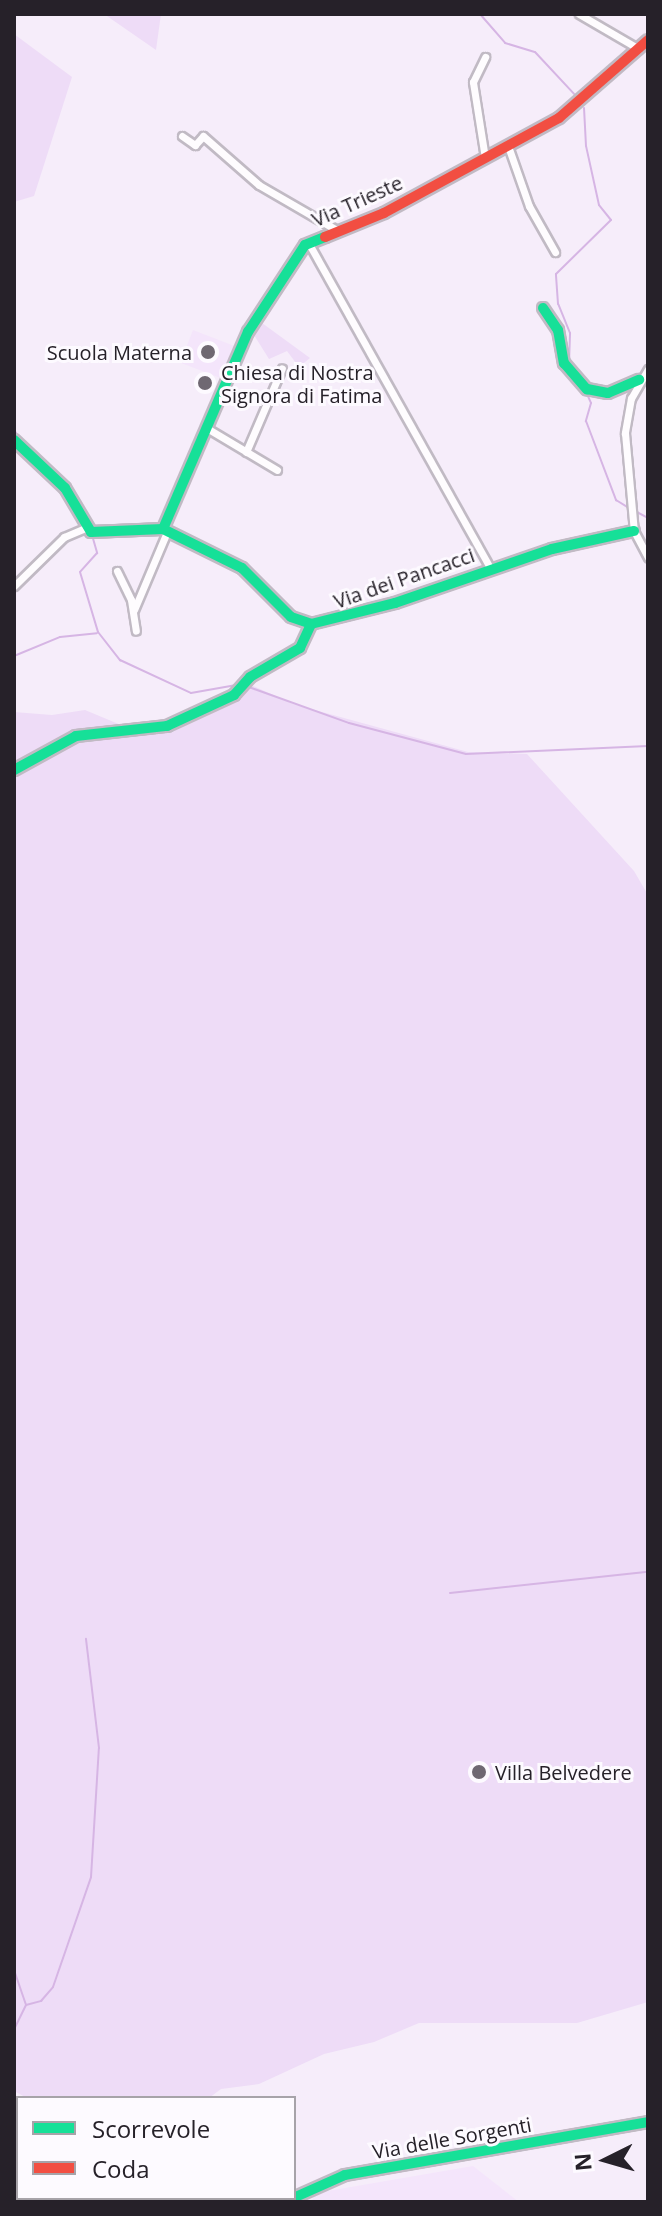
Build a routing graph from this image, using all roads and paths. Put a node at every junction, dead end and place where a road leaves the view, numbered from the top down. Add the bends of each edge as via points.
1 (579, 14) edge
2 (648, 40) edge
3 (639, 49) junction
4 (485, 57) dead end
5 (182, 136) dead end
6 (508, 146) junction
7 (485, 158) junction
8 (335, 229) junction
9 (308, 242) junction
10 (555, 252) dead end
11 (543, 308) dead end
12 (282, 368) dead end
13 (648, 369) edge
14 (639, 380) junction
15 (210, 430) junction
16 (20, 444) edge
17 (246, 452) junction
18 (277, 470) dead end
19 (84, 528) junction
20 (165, 530) junction
21 (634, 531) junction
22 (648, 557) edge
23 (490, 568) junction
24 (117, 571) dead end
25 (14, 586) edge
26 (134, 610) junction
27 (311, 624) junction
28 (136, 631) dead end
29 (14, 770) edge
30 (648, 2122) edge
31 (312, 2189) junction
32 (296, 2196) edge
33 (304, 2202) edge

1 - 3 street
2 - 3 street, Via Trieste
3 - 6 street, Via Trieste via 570,111
4 - 7 street via 473,82
5 - 8 street via 195,145 203,136 259,185
6 - 7 street, Via Trieste
6 - 10 street via 529,206
7 - 8 street, Via Trieste via 384,213
8 - 9 street, Via Trieste
9 - 15 street, Via Trieste via 251,325
9 - 23 street
11 - 14 street via 558,330 564,363 572,374 602,394
12 - 17 street
13 - 14 street
14 - 21 street via 625,433
15 - 17 street
15 - 20 street, Via Trieste
16 - 19 street via 68,491
17 - 18 street
19 - 20 street via 99,533
19 - 25 street via 59,541
20 - 26 street
20 - 27 street, Via dei Pancacci via 242,568 291,617
21 - 22 street
21 - 23 street, Via dei Pancacci
23 - 27 street, Via dei Pancacci via 395,603
24 - 26 street
26 - 28 street
27 - 29 street via 300,648 167,726 76,736
30 - 31 street, Via delle Sorgenti via 345,2175
31 - 32 street, Via delle Sorgenti
31 - 33 street

